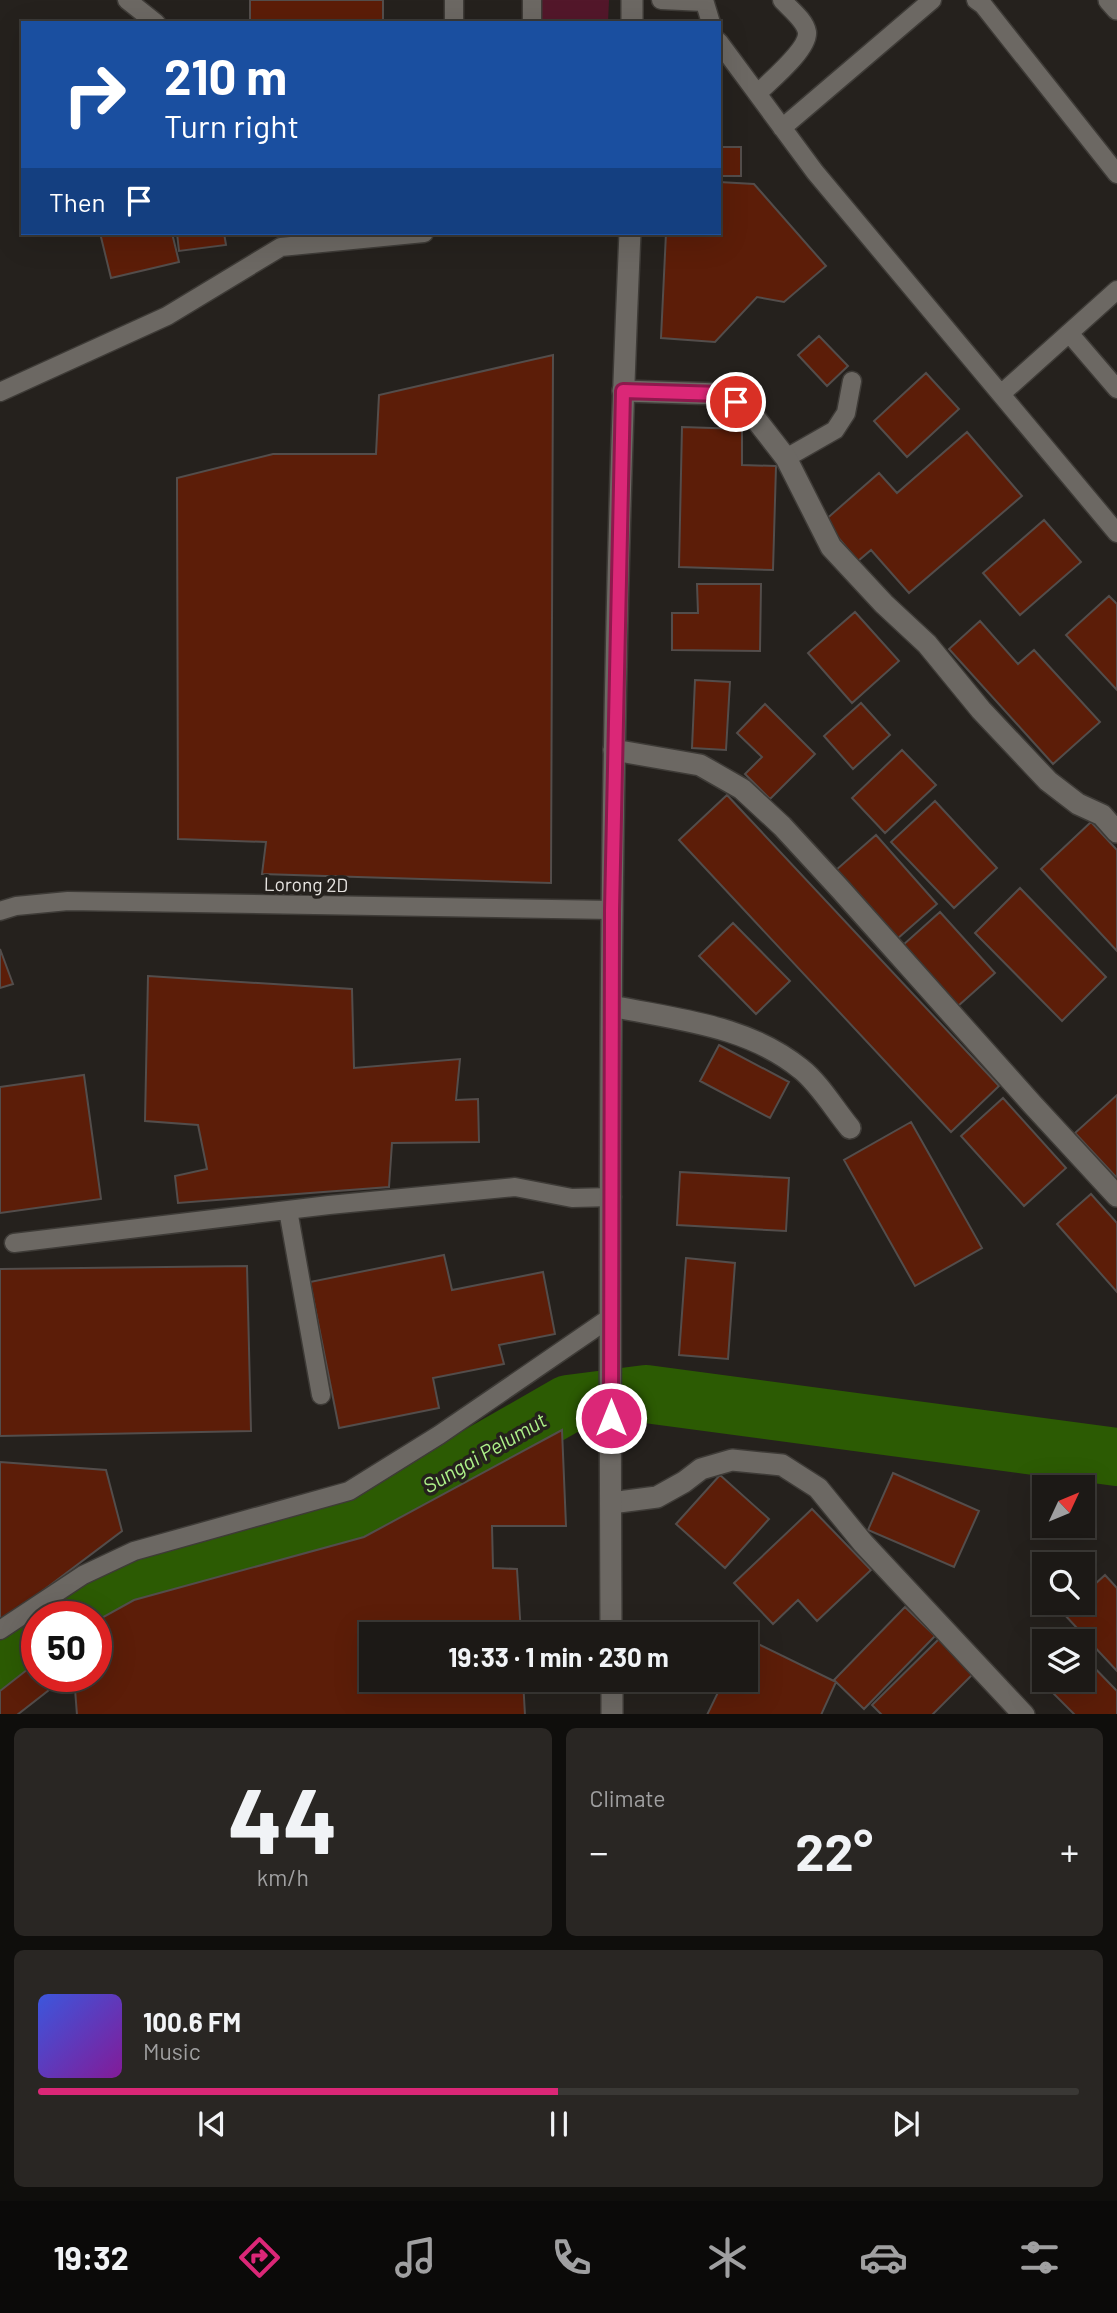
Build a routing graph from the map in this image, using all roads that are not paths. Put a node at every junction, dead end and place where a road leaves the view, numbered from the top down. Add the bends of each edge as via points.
1 (127, 0) edge
2 (454, 0) edge
3 (532, 0) edge
4 (632, 0) edge
5 (661, 0) edge
6 (782, 0) edge
7 (932, 0) edge
8 (975, 0) edge
9 (1110, 0) edge
10 (704, 1) edge
11 (1117, 9) edge
12 (153, 21) edge
13 (454, 21) edge
14 (532, 21) edge
15 (632, 21) edge
16 (710, 21) edge
17 (721, 45) edge
18 (758, 93) junction
19 (782, 128) junction
20 (1117, 174) edge
21 (404, 235) edge
22 (630, 235) edge
23 (1117, 290) edge
24 (1069, 333) junction
25 (852, 381) dead end
26 (2, 386) edge
27 (1117, 389) edge
28 (623, 391) junction
29 (1001, 394) junction
30 (786, 458) junction
31 (1117, 533) edge
32 (614, 751) junction
33 (1117, 832) edge
34 (612, 910) junction
35 (0, 911) edge
36 (612, 1006) junction
37 (850, 1128) dead end
38 (1117, 1196) edge
39 (611, 1198) junction
40 (288, 1210) junction
41 (15, 1243) dead end
42 (611, 1317) junction
43 (321, 1395) dead end
44 (611, 1503) junction
45 (611, 1622) edge
46 (0, 1630) edge
47 (611, 1692) edge
48 (612, 1714) edge
49 (1024, 1714) edge

1 - 12 lane
2 - 13 lane
3 - 14 lane
4 - 15 street
5 - 10 lane
6 - 18 lane via 807,33 795,56
7 - 19 lane
8 - 20 lane
9 - 11 street
10 - 16 lane
17 - 18 lane
18 - 19 lane
19 - 29 lane
21 - 26 lane via 281,247 167,316
22 - 28 street
23 - 24 lane
24 - 27 lane
24 - 29 lane
25 - 30 lane via 846,413 835,430
28 - 30 street via 721,394 751,413
28 - 32 street
29 - 31 lane
30 - 33 street via 831,547 927,644 1048,781 1102,815
32 - 34 street
32 - 38 street via 700,765 742,789 841,890
34 - 35 lane, Lorong 2D via 68,901
34 - 36 street
36 - 37 street via 733,1031 766,1045 803,1070
36 - 39 street
39 - 40 lane via 572,1198 515,1187
39 - 42 street
40 - 41 lane
40 - 43 lane
42 - 44 street
42 - 46 lane via 349,1491 134,1551 83,1574
44 - 45 street
44 - 49 street via 657,1497 701,1469 732,1460 782,1465 818,1488 863,1543
47 - 48 street

